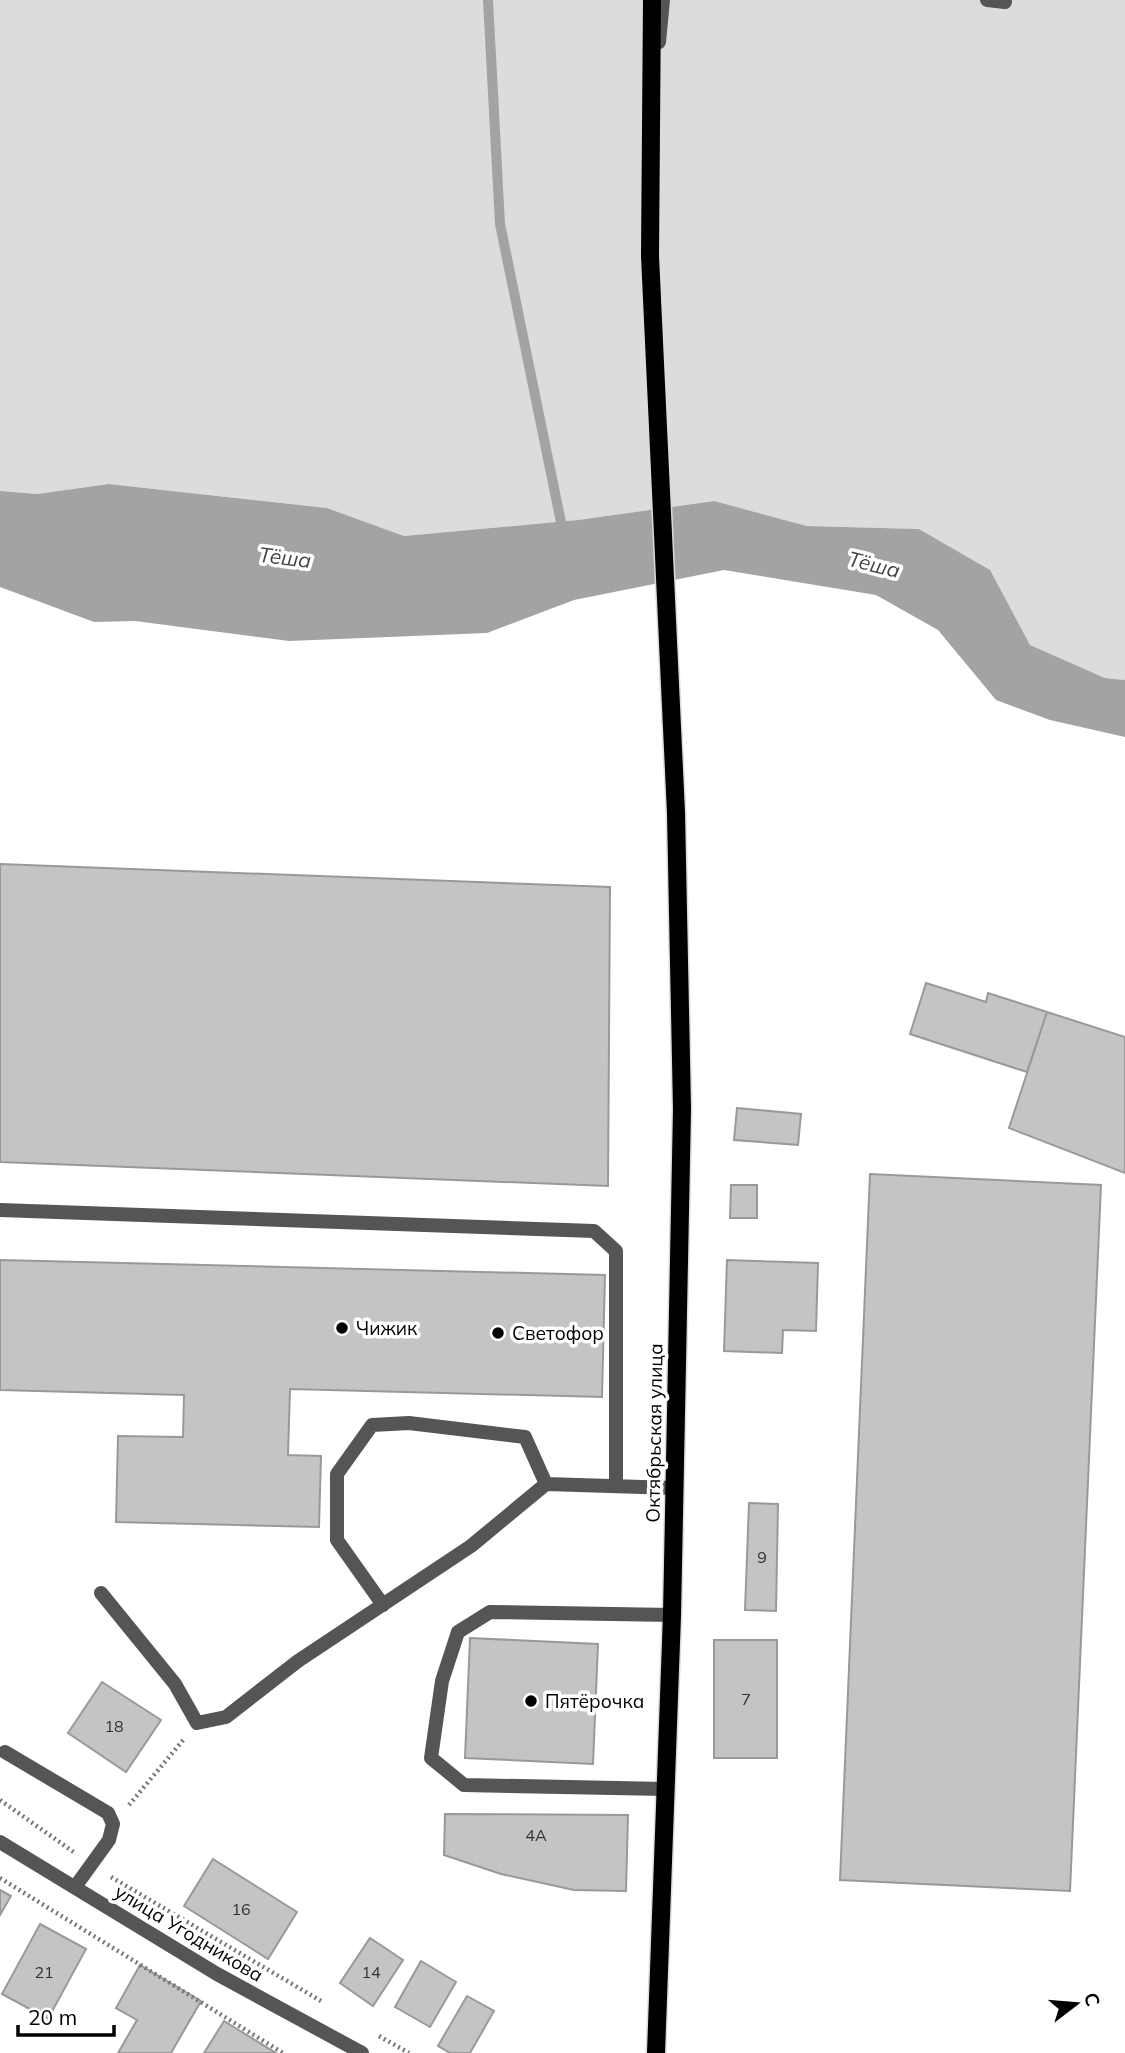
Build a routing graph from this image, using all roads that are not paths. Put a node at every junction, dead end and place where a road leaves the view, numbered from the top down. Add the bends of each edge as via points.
1 (652, 0) edge
2 (663, 0) edge
3 (987, 0) edge
4 (1005, 2) dead end
5 (650, 138) junction
6 (0, 1210) edge
7 (546, 1484) junction
8 (617, 1486) junction
9 (674, 1488) junction
10 (101, 1593) dead end
11 (383, 1605) junction
12 (672, 1615) junction
13 (5, 1752) dead end
14 (665, 1789) junction
15 (0, 1842) edge
16 (75, 1887) junction
17 (362, 2053) edge
18 (656, 2053) edge

1 - 5 main road, Октябрьская улица
2 - 5 street
3 - 4 street
5 - 9 main road, Октябрьская улица via 650,256 676,813 682,1109
6 - 8 street via 594,1231 616,1251
7 - 8 street
7 - 11 street via 471,1546
7 - 11 street via 525,1437 409,1423 372,1425 337,1474 337,1540
8 - 9 street
9 - 12 main road, Октябрьская улица
10 - 11 street via 175,1684 197,1723 226,1717 298,1661
12 - 14 main road, Октябрьская улица
12 - 14 street via 490,1612 458,1632 442,1681 431,1758 464,1785
13 - 16 street via 108,1813 113,1824 109,1840
14 - 18 main road, Октябрьская улица
15 - 16 street, улица Угодникова
16 - 17 street, улица Угодникова via 217,1974

